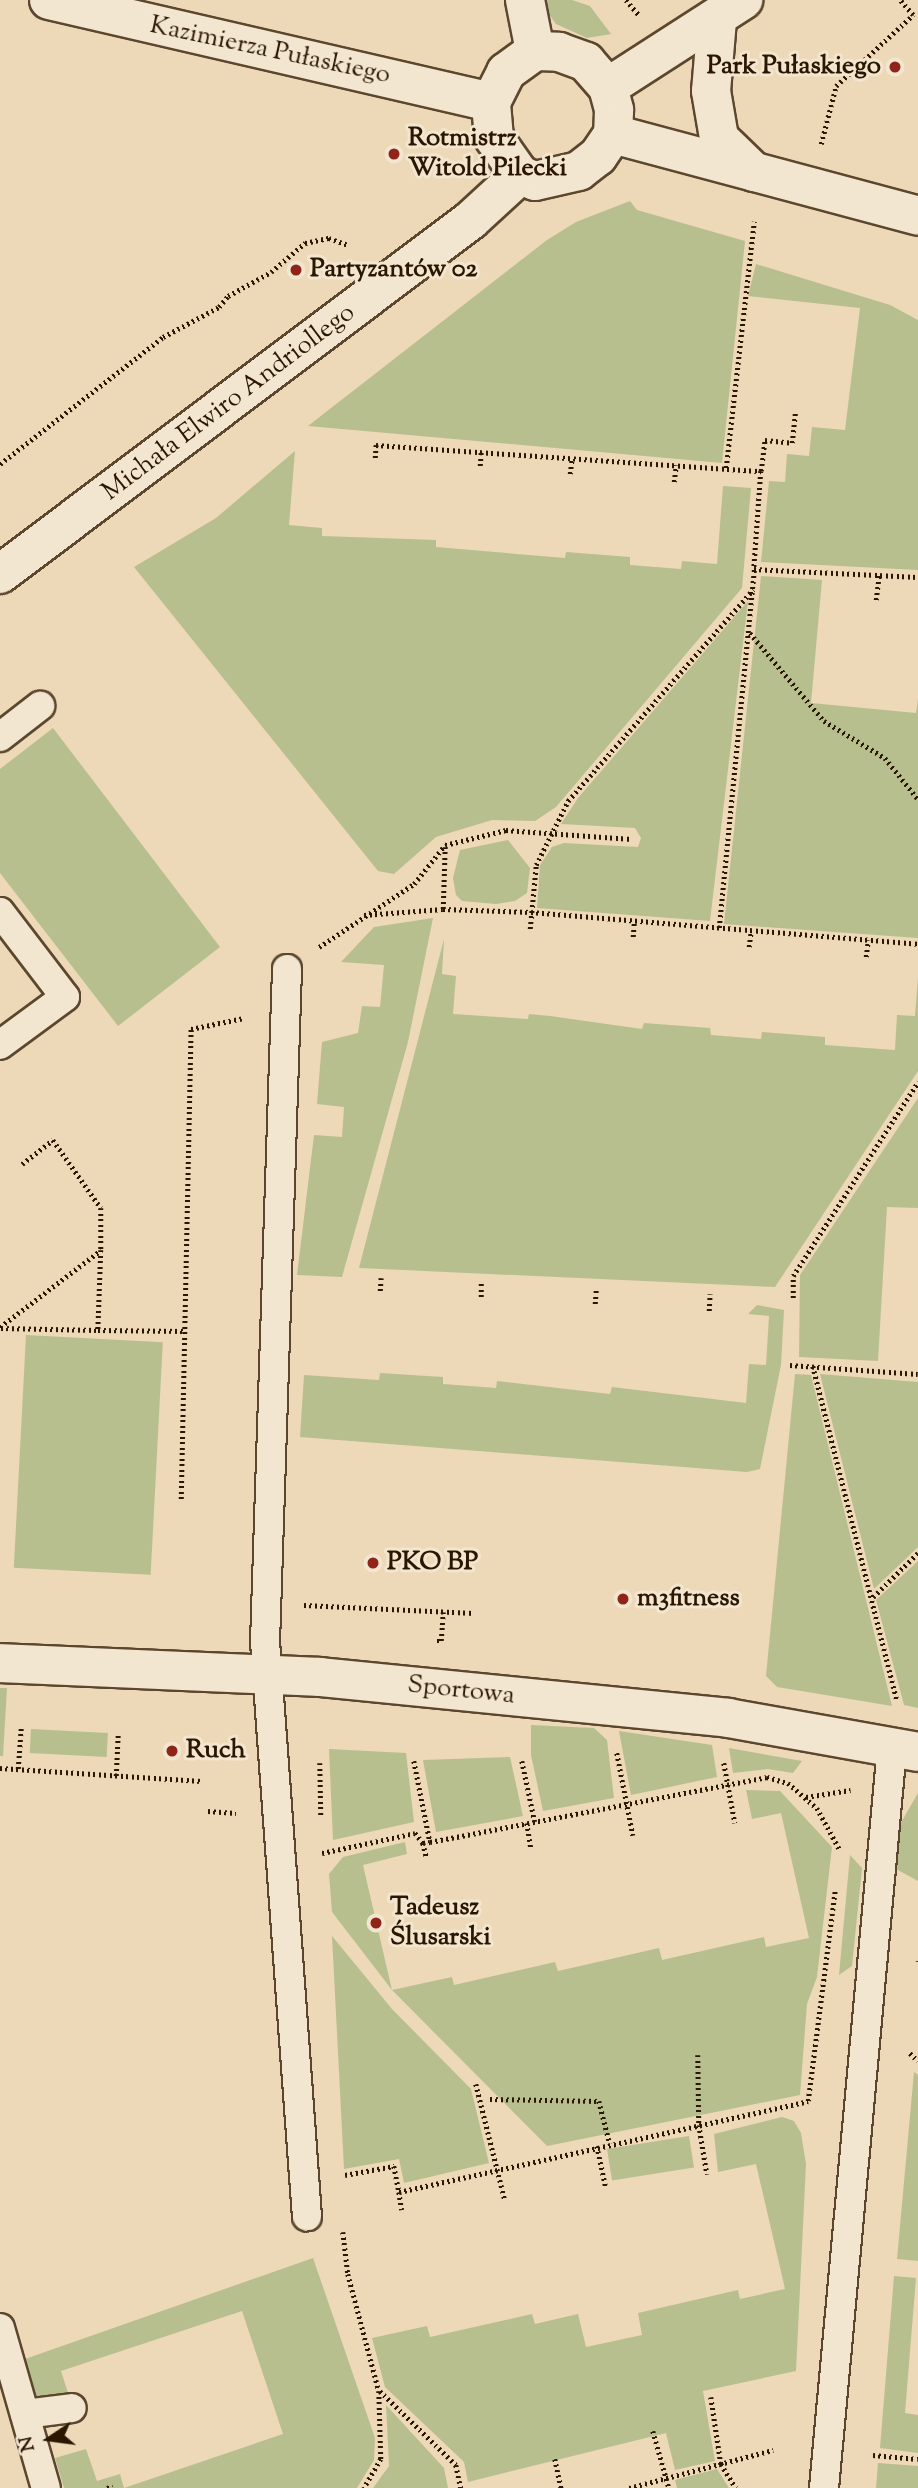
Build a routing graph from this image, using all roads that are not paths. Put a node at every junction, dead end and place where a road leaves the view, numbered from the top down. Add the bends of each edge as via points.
1 (49, 0) edge
2 (525, 0) edge
3 (730, 10) edge
4 (535, 51) junction
5 (608, 87) junction
6 (491, 102) junction
7 (613, 134) junction
8 (520, 175) junction
9 (758, 176) junction
10 (918, 216) edge
11 (0, 574) edge
12 (40, 706) dead end
13 (0, 737) edge
14 (0, 912) edge
15 (287, 970) road end
16 (0, 1045) edge
17 (0, 1663) edge
18 (268, 1675) junction
19 (905, 1750) edge
20 (307, 2216) dead end
21 (0, 2328) edge
22 (72, 2408) dead end
23 (25, 2414) junction
24 (46, 2488) edge
25 (824, 2488) edge

1 - 6 street, Kazimierza Pułaskiego
2 - 4 street
3 - 5 street
3 - 9 street via 711,91 719,138
4 - 5 street via 559,52 586,62
4 - 6 street via 506,72
5 - 7 street
6 - 8 street via 494,138
7 - 8 street via 598,156 579,171 535,181
7 - 9 street
8 - 11 street, Michała Elwiro Andriollego via 439,244
9 - 10 street
12 - 13 lane
14 - 16 lane via 65,996
15 - 18 lane via 268,1471
17 - 18 street, Sportowa
18 - 19 street, Sportowa via 728,1718
18 - 20 lane
19 - 25 lane
21 - 23 lane
22 - 23 lane
23 - 24 lane

